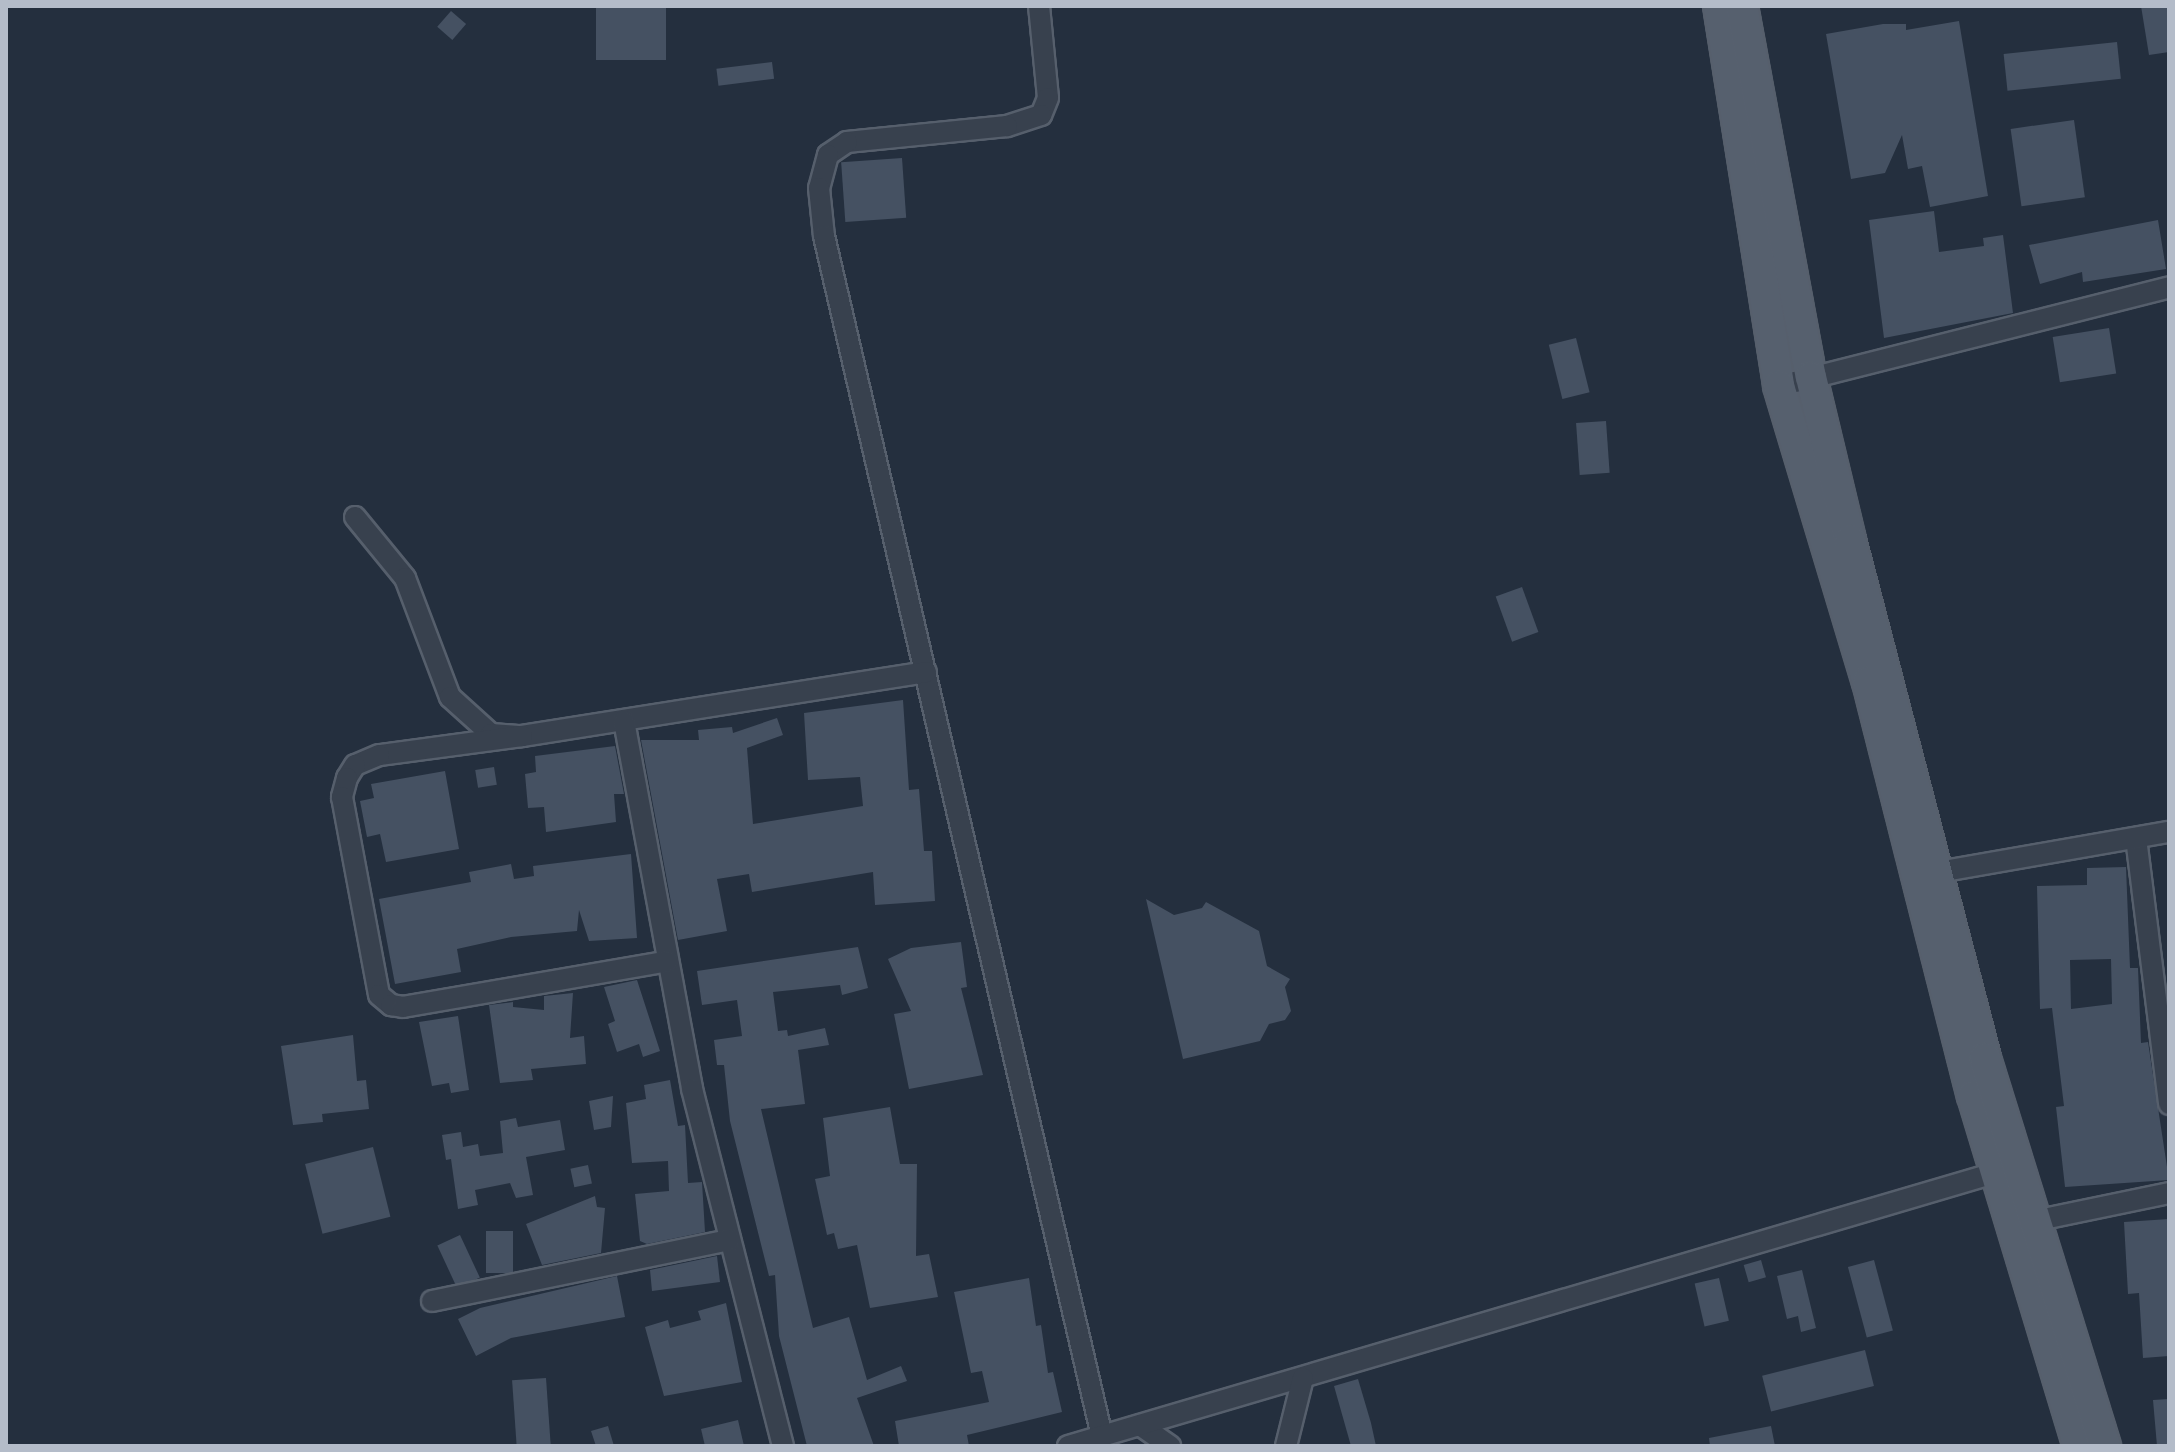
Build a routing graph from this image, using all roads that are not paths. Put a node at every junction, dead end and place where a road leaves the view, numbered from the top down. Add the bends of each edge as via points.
1 (1039, 6) edge
2 (1719, 6) edge
3 (1742, 6) edge
4 (2169, 287) edge
5 (1811, 377) junction
6 (1779, 386) junction
7 (355, 517) dead end
8 (926, 672) junction
9 (624, 721) junction
10 (522, 736) junction
11 (2169, 832) edge
12 (2136, 838) junction
13 (1939, 872) junction
14 (668, 961) junction
15 (2166, 1071) edge
16 (2169, 1104) edge
17 (2007, 1169) junction
18 (2169, 1193) edge
19 (2034, 1221) junction
20 (730, 1240) junction
21 (432, 1301) dead end
22 (1303, 1378) junction
23 (1140, 1425) junction
24 (1102, 1436) junction
25 (783, 1446) edge
26 (1068, 1446) edge
27 (1170, 1446) edge
28 (1286, 1446) edge
29 (2079, 1446) edge
30 (2105, 1446) edge

1 - 8 street via 1048,98 1041,115 1007,126 847,142 828,155 819,188 824,236
2 - 6 main road
3 - 5 main road
4 - 5 street
5 - 6 street
5 - 13 main road
6 - 17 main road
7 - 10 street via 405,578 450,697 491,734
8 - 9 street
8 - 24 street
9 - 10 street
9 - 14 street
10 - 14 street via 379,755 355,765 347,778 342,797 379,995 403,1007
11 - 12 street
12 - 13 street
12 - 15 street
13 - 17 main road
14 - 20 street via 692,1089
15 - 16 street
17 - 19 main road
17 - 22 street
17 - 29 main road
18 - 19 street
19 - 30 main road
20 - 21 street
20 - 25 street
22 - 23 street
22 - 28 street
23 - 24 street
23 - 27 street
24 - 26 street

